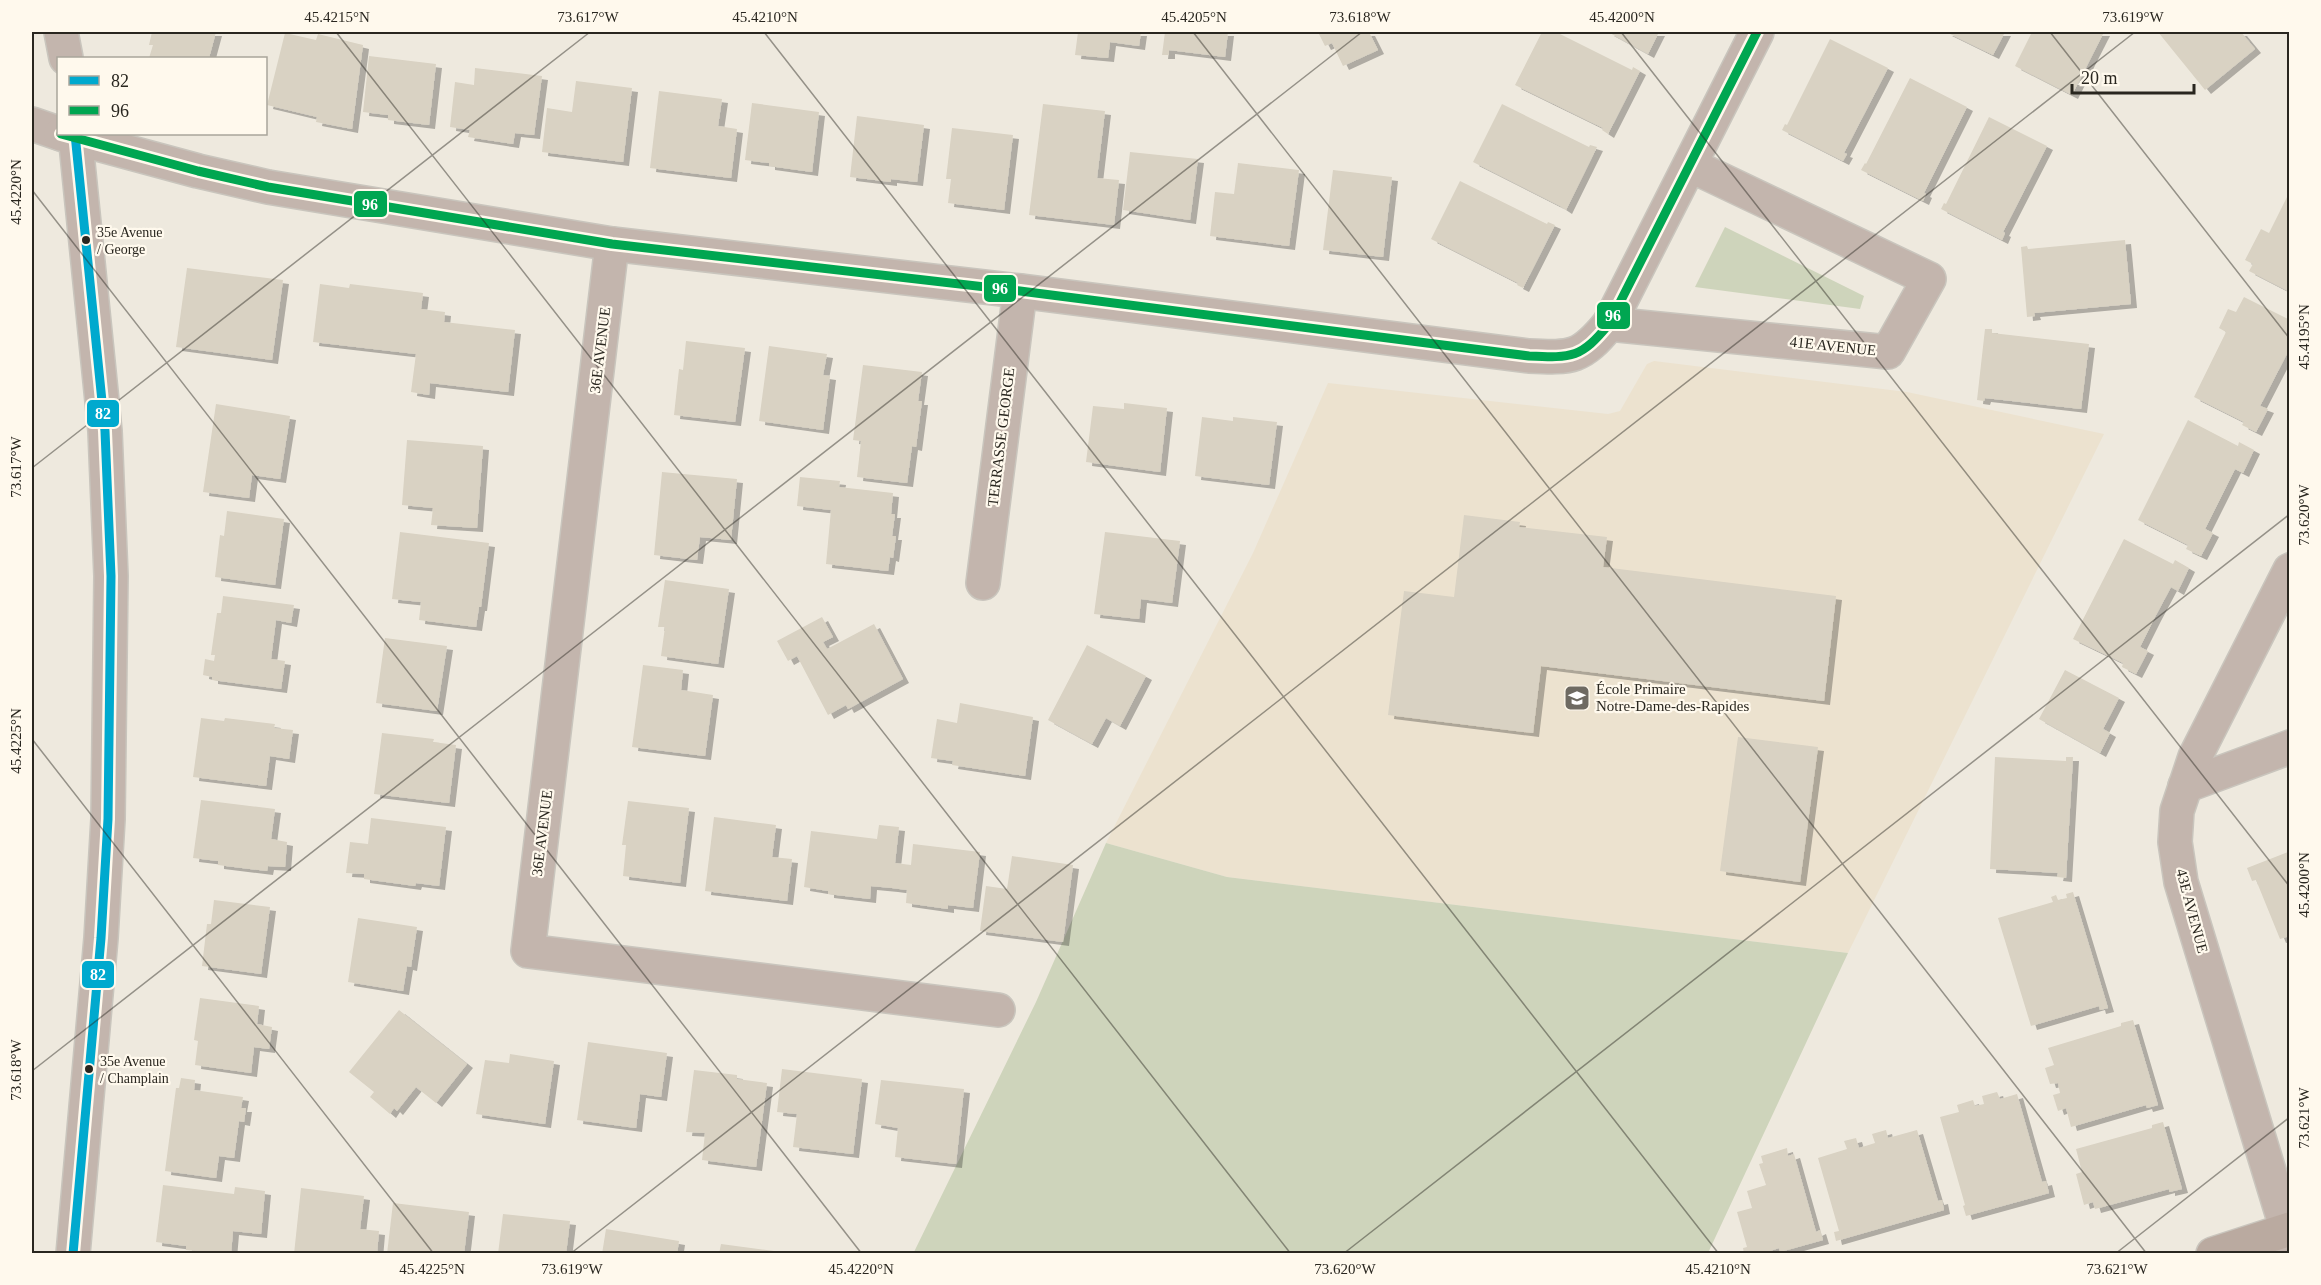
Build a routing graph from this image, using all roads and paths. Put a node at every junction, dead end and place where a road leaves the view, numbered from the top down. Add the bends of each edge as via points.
1 (61, 32) edge
2 (1757, 32) edge
3 (66, 57) edge
4 (32, 124) edge
5 (57, 131) edge
6 (68, 135) edge
7 (72, 135) edge
8 (1690, 165) junction
9 (612, 244) junction
10 (1020, 291) junction
11 (1609, 324) junction
12 (2289, 570) edge
13 (983, 583) dead end
14 (2289, 747) edge
15 (2185, 786) junction
16 (999, 1010) dead end
17 (2288, 1236) edge
18 (73, 1254) edge
19 (2213, 1254) edge

1 - 3 street
2 - 8 street
4 - 5 street
6 - 18 street via 105,431 111,576 108,819 102,938
7 - 9 street via 268,187
8 - 11 street
8 - 11 street, 41E AVENUE via 1929,279 1888,352
9 - 10 street
9 - 16 street, 36E AVENUE via 528,951
10 - 11 street via 1561,358 1592,345
10 - 13 street, TERRASSE GEORGE
12 - 15 street, 43E AVENUE via 2195,757
14 - 15 street
15 - 17 street, 43E AVENUE via 2177,812 2175,842 2181,882
17 - 19 main road

